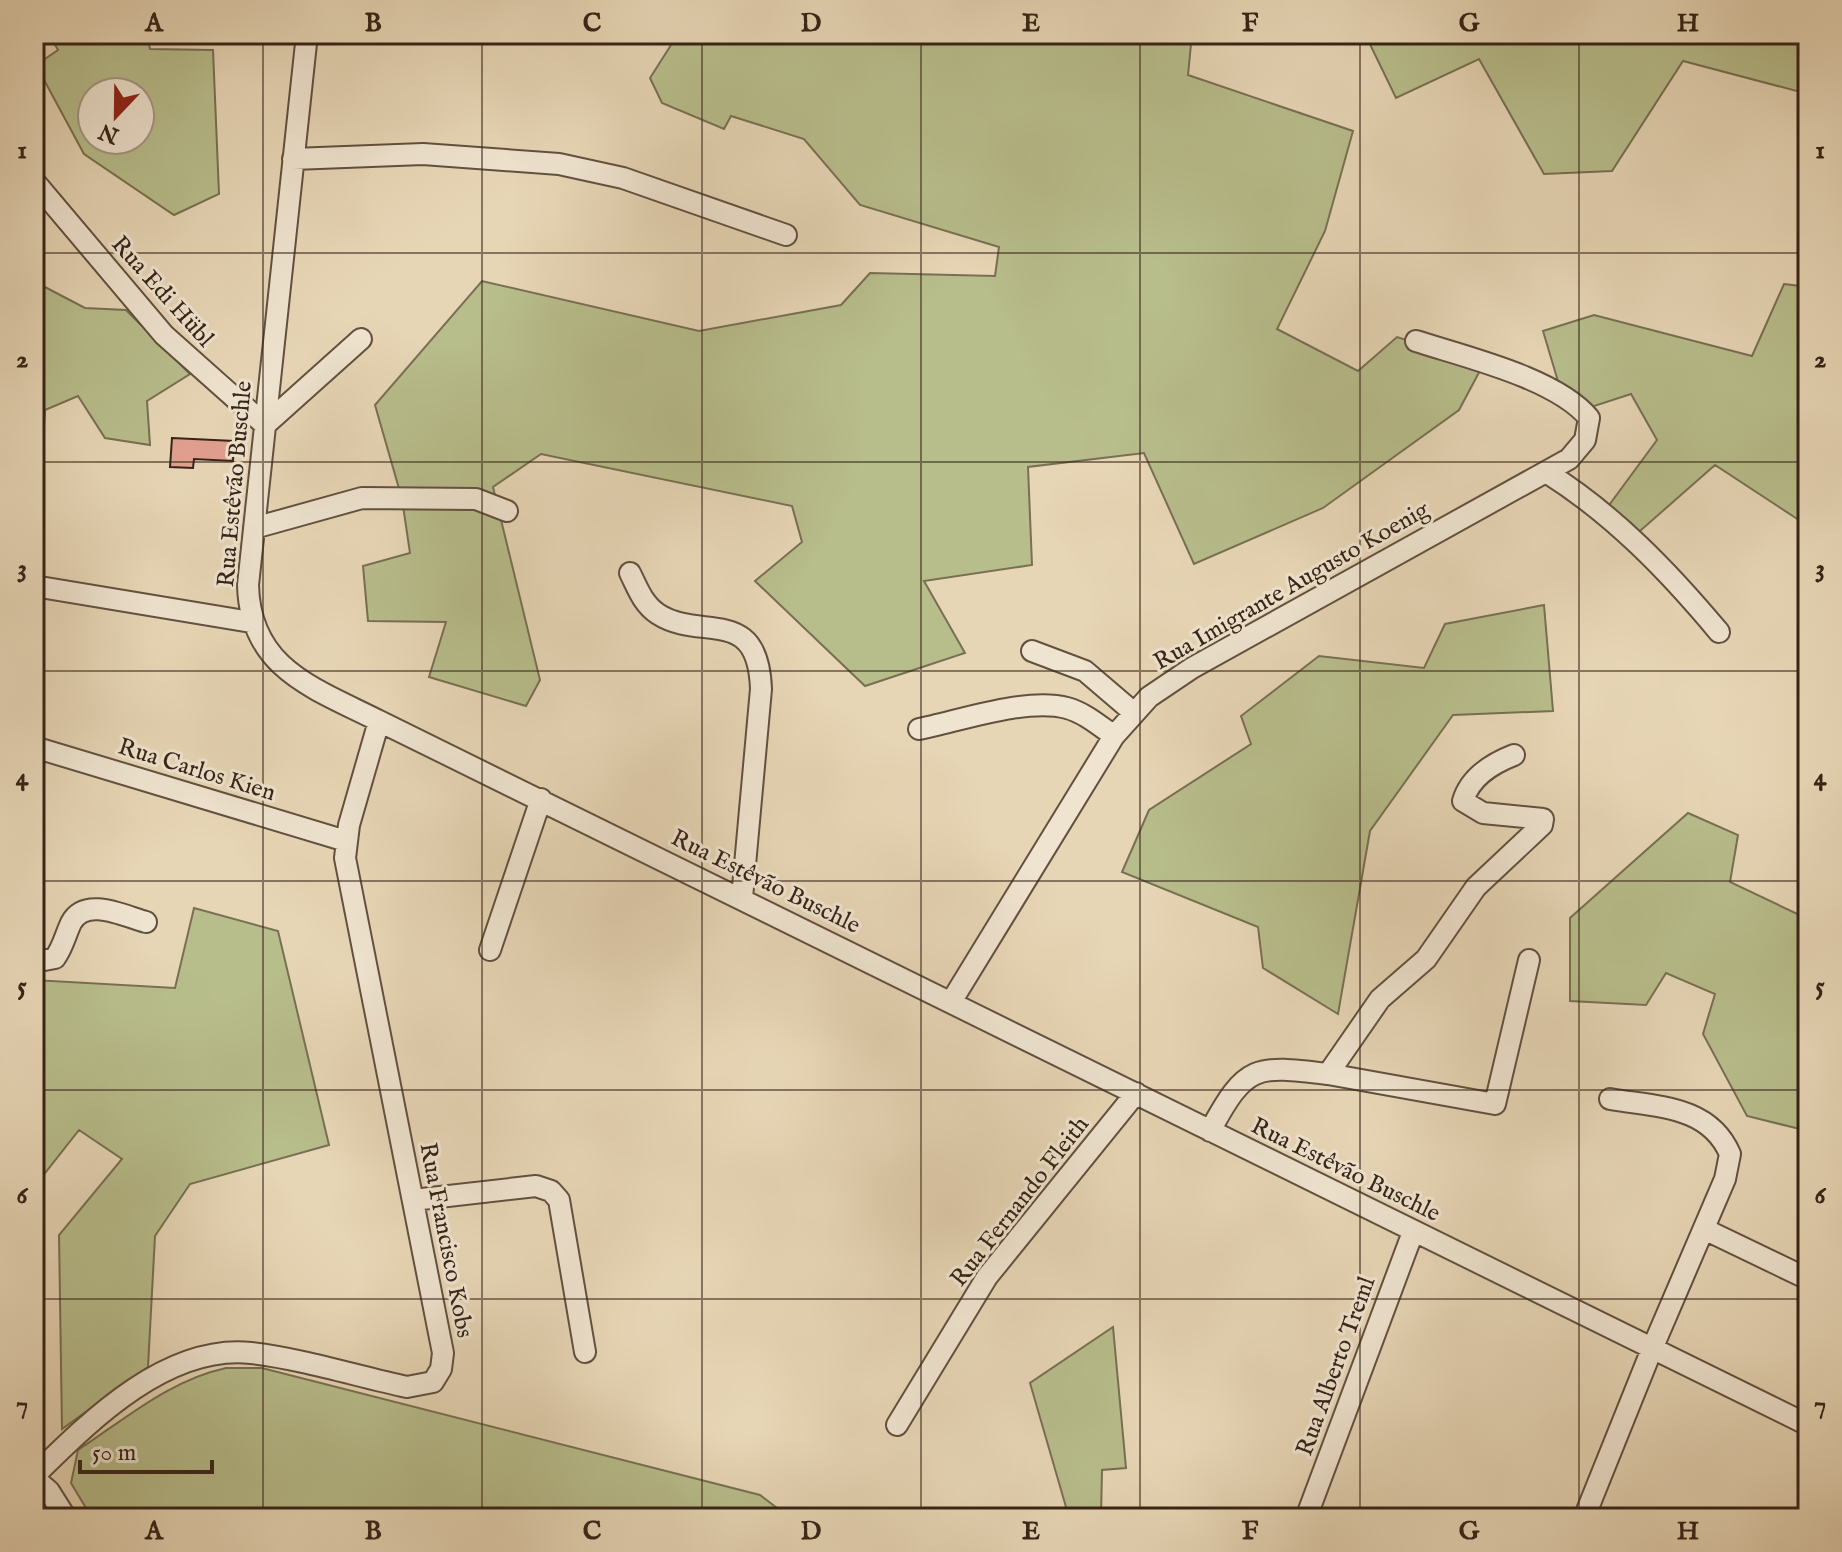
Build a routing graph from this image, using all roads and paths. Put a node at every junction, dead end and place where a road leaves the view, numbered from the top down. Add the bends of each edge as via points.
1 (307, 34) edge
2 (293, 159) junction
3 (34, 181) edge
4 (786, 235) dead end
5 (361, 339) dead end
6 (1416, 341) dead end
7 (265, 425) junction
8 (1546, 472) junction
9 (507, 511) dead end
10 (254, 528) junction
11 (630, 573) dead end
12 (34, 586) edge
13 (251, 622) junction
14 (1719, 632) dead end
15 (1032, 651) dead end
16 (1133, 712) junction
17 (379, 721) junction
18 (919, 729) dead end
19 (1114, 736) junction
20 (34, 747) edge
21 (1514, 755) dead end
22 (541, 799) junction
23 (346, 841) junction
24 (742, 898) junction
25 (146, 922) dead end
26 (490, 950) dead end
27 (1529, 960) dead end
28 (34, 962) edge
29 (951, 1002) junction
30 (1328, 1074) junction
31 (1136, 1093) junction
32 (1610, 1099) dead end
33 (1210, 1131) junction
34 (413, 1200) junction
35 (1704, 1229) junction
36 (1413, 1232) junction
37 (1808, 1279) edge
38 (1652, 1349) junction
39 (585, 1352) dead end
40 (897, 1425) dead end
41 (1808, 1425) edge
42 (34, 1477) edge
43 (66, 1518) edge
44 (1306, 1518) edge
45 (1584, 1518) edge

1 - 2 street, Rua Estêvão Buschle
2 - 4 street via 423,154 559,164 623,178
2 - 7 street, Rua Estêvão Buschle
3 - 7 street, Rua Edi Hübl via 164,335
5 - 7 street
6 - 8 street, Rua Imigrante Augusto Koenig via 1548,389 1582,410 1589,418 1585,440 1569,459
7 - 10 street, Rua Estêvão Buschle
8 - 14 street via 1632,538
8 - 16 street, Rua Imigrante Augusto Koenig via 1192,668
9 - 10 street via 476,499 362,498
10 - 13 street, Rua Estêvão Buschle via 248,585
11 - 24 street via 643,601 659,614 732,632 749,645 758,666 761,689
12 - 13 street
13 - 17 street, Rua Estêvão Buschle via 261,644 279,663
15 - 16 street via 1085,671
16 - 19 street, Rua Imigrante Augusto Koenig
17 - 22 street, Rua Estêvão Buschle
17 - 23 street, Rua Francisco Kobs
18 - 19 street via 1053,705 1079,713
19 - 29 street, Rua Imigrante Augusto Koenig
20 - 23 street, Rua Carlos Kien
21 - 30 street via 1487,768 1467,788 1463,801 1483,813 1544,822 1476,887 1426,959 1380,999
22 - 24 street, Rua Estêvão Buschle
22 - 26 street
23 - 34 street, Rua Francisco Kobs via 348,876
24 - 29 street, Rua Estêvão Buschle
25 - 28 street via 93,908 80,911 55,958
27 - 30 street via 1495,1104
29 - 31 street, Rua Estêvão Buschle
30 - 33 street via 1250,1074 1229,1095
31 - 33 street, Rua Estêvão Buschle
31 - 40 street, Rua Fernando Fleith via 987,1277
32 - 35 street via 1694,1115 1725,1143 1729,1167
33 - 36 street, Rua Estêvão Buschle
34 - 39 street via 536,1186 551,1191 559,1200
34 - 42 street, Rua Francisco Kobs via 443,1353 433,1382 407,1387 250,1353 196,1359 132,1391
35 - 37 street
35 - 38 street
36 - 38 street, Rua Estêvão Buschle
36 - 44 street, Rua Alberto Treml
38 - 41 street, Rua Estêvão Buschle
38 - 45 street
42 - 43 street

